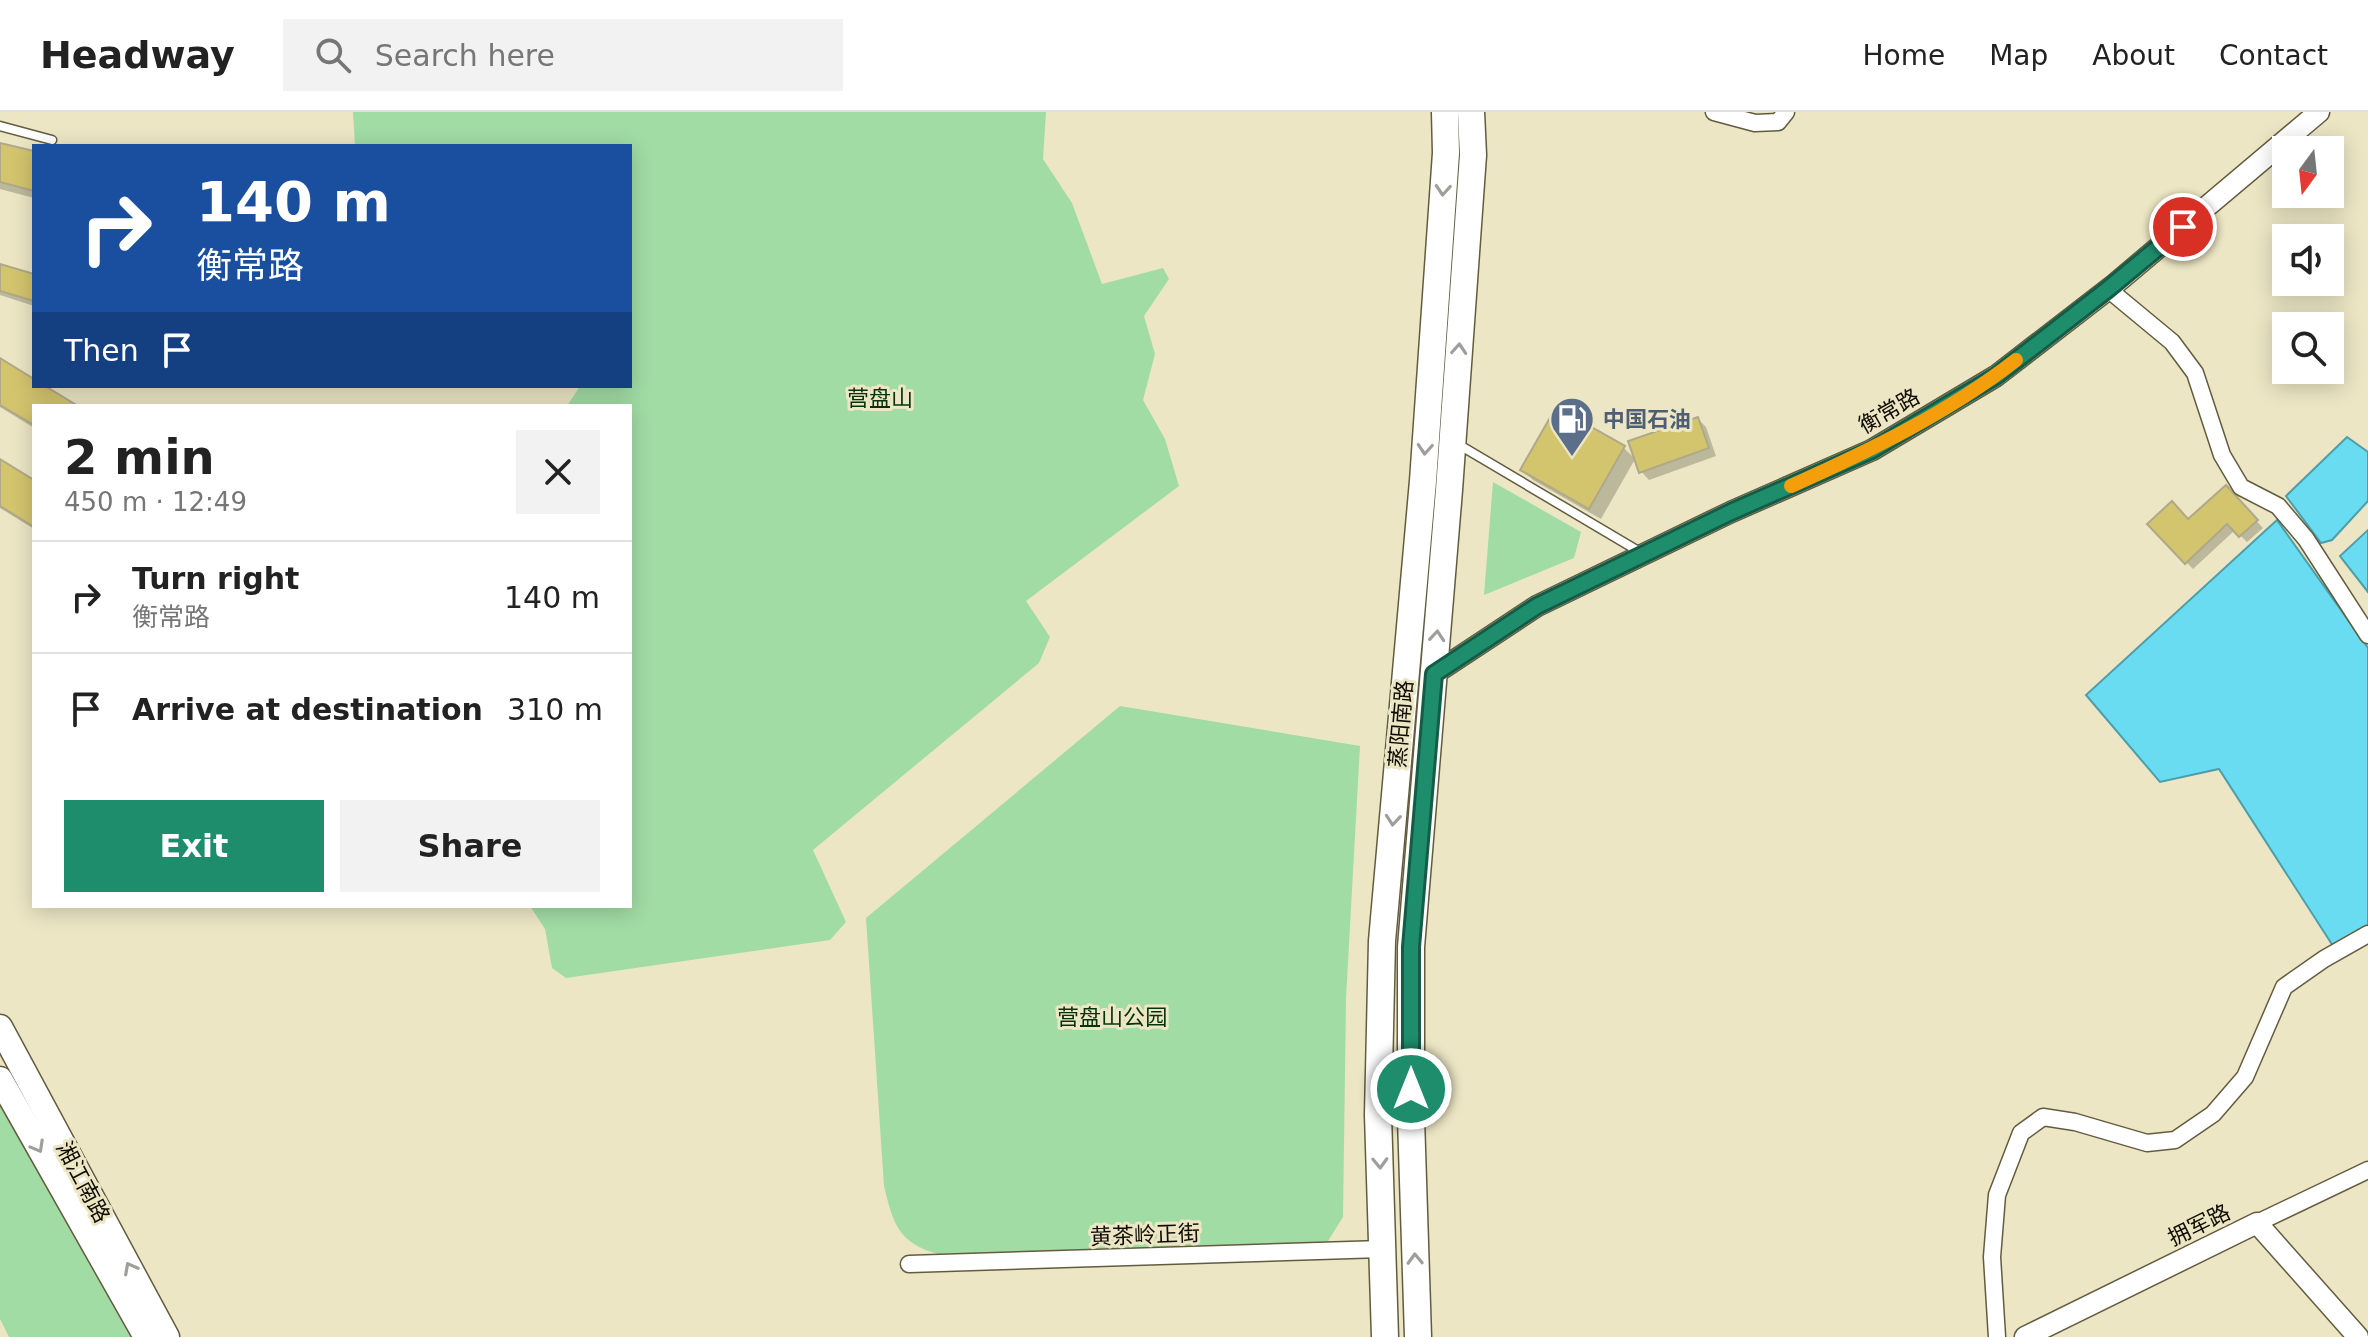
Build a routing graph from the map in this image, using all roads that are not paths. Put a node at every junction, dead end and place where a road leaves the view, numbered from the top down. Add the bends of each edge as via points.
1 (1445, 112) edge
2 (1471, 112) edge
3 (1714, 112) edge
4 (1786, 112) edge
5 (2319, 112) edge
6 (0, 126) edge
7 (52, 140) dead end
8 (2108, 289) junction
9 (1453, 441) junction
10 (1645, 554) junction
11 (2368, 635) edge
12 (1434, 674) junction
13 (2368, 934) edge
14 (0, 1027) edge
15 (0, 1079) edge
16 (2368, 1170) edge
17 (2257, 1223) junction
18 (1382, 1249) junction
19 (909, 1264) dead end
20 (146, 1337) edge
21 (167, 1337) edge
22 (1385, 1337) edge
23 (1418, 1337) edge
24 (1997, 1337) edge
25 (2025, 1337) edge
26 (2358, 1337) edge

1 -> 18 main road, 蒸阳南路 via 1423,481 1382,941
9 -> 2 main road, 蒸阳南路 via 1473,155
3 - 4 street via 1766,124 1778,122
5 - 8 street, 衡常路
6 - 7 lane
8 - 10 street, 衡常路 via 1996,376 1872,450
8 - 11 street via 2172,342 2195,373 2222,455 2241,487 2278,506 2306,539
9 - 10 lane
12 -> 9 main road, 蒸阳南路
10 - 12 street, 衡常路 via 1537,606
23 -> 12 main road, 蒸阳南路 via 1411,947
13 - 24 street via 2284,987 2245,1077 2213,1114 2175,1140 2147,1143 2043,1117 2021,1133 1997,1195 1992,1257
21 -> 14 main road, 湘江南路
15 -> 20 main road, 湘江南路
16 - 17 street
17 - 25 street, 拥军路
17 - 26 street, 拥军路
18 - 19 street, 黄茶岭正街
18 - 22 main road, 蒸阳南路

